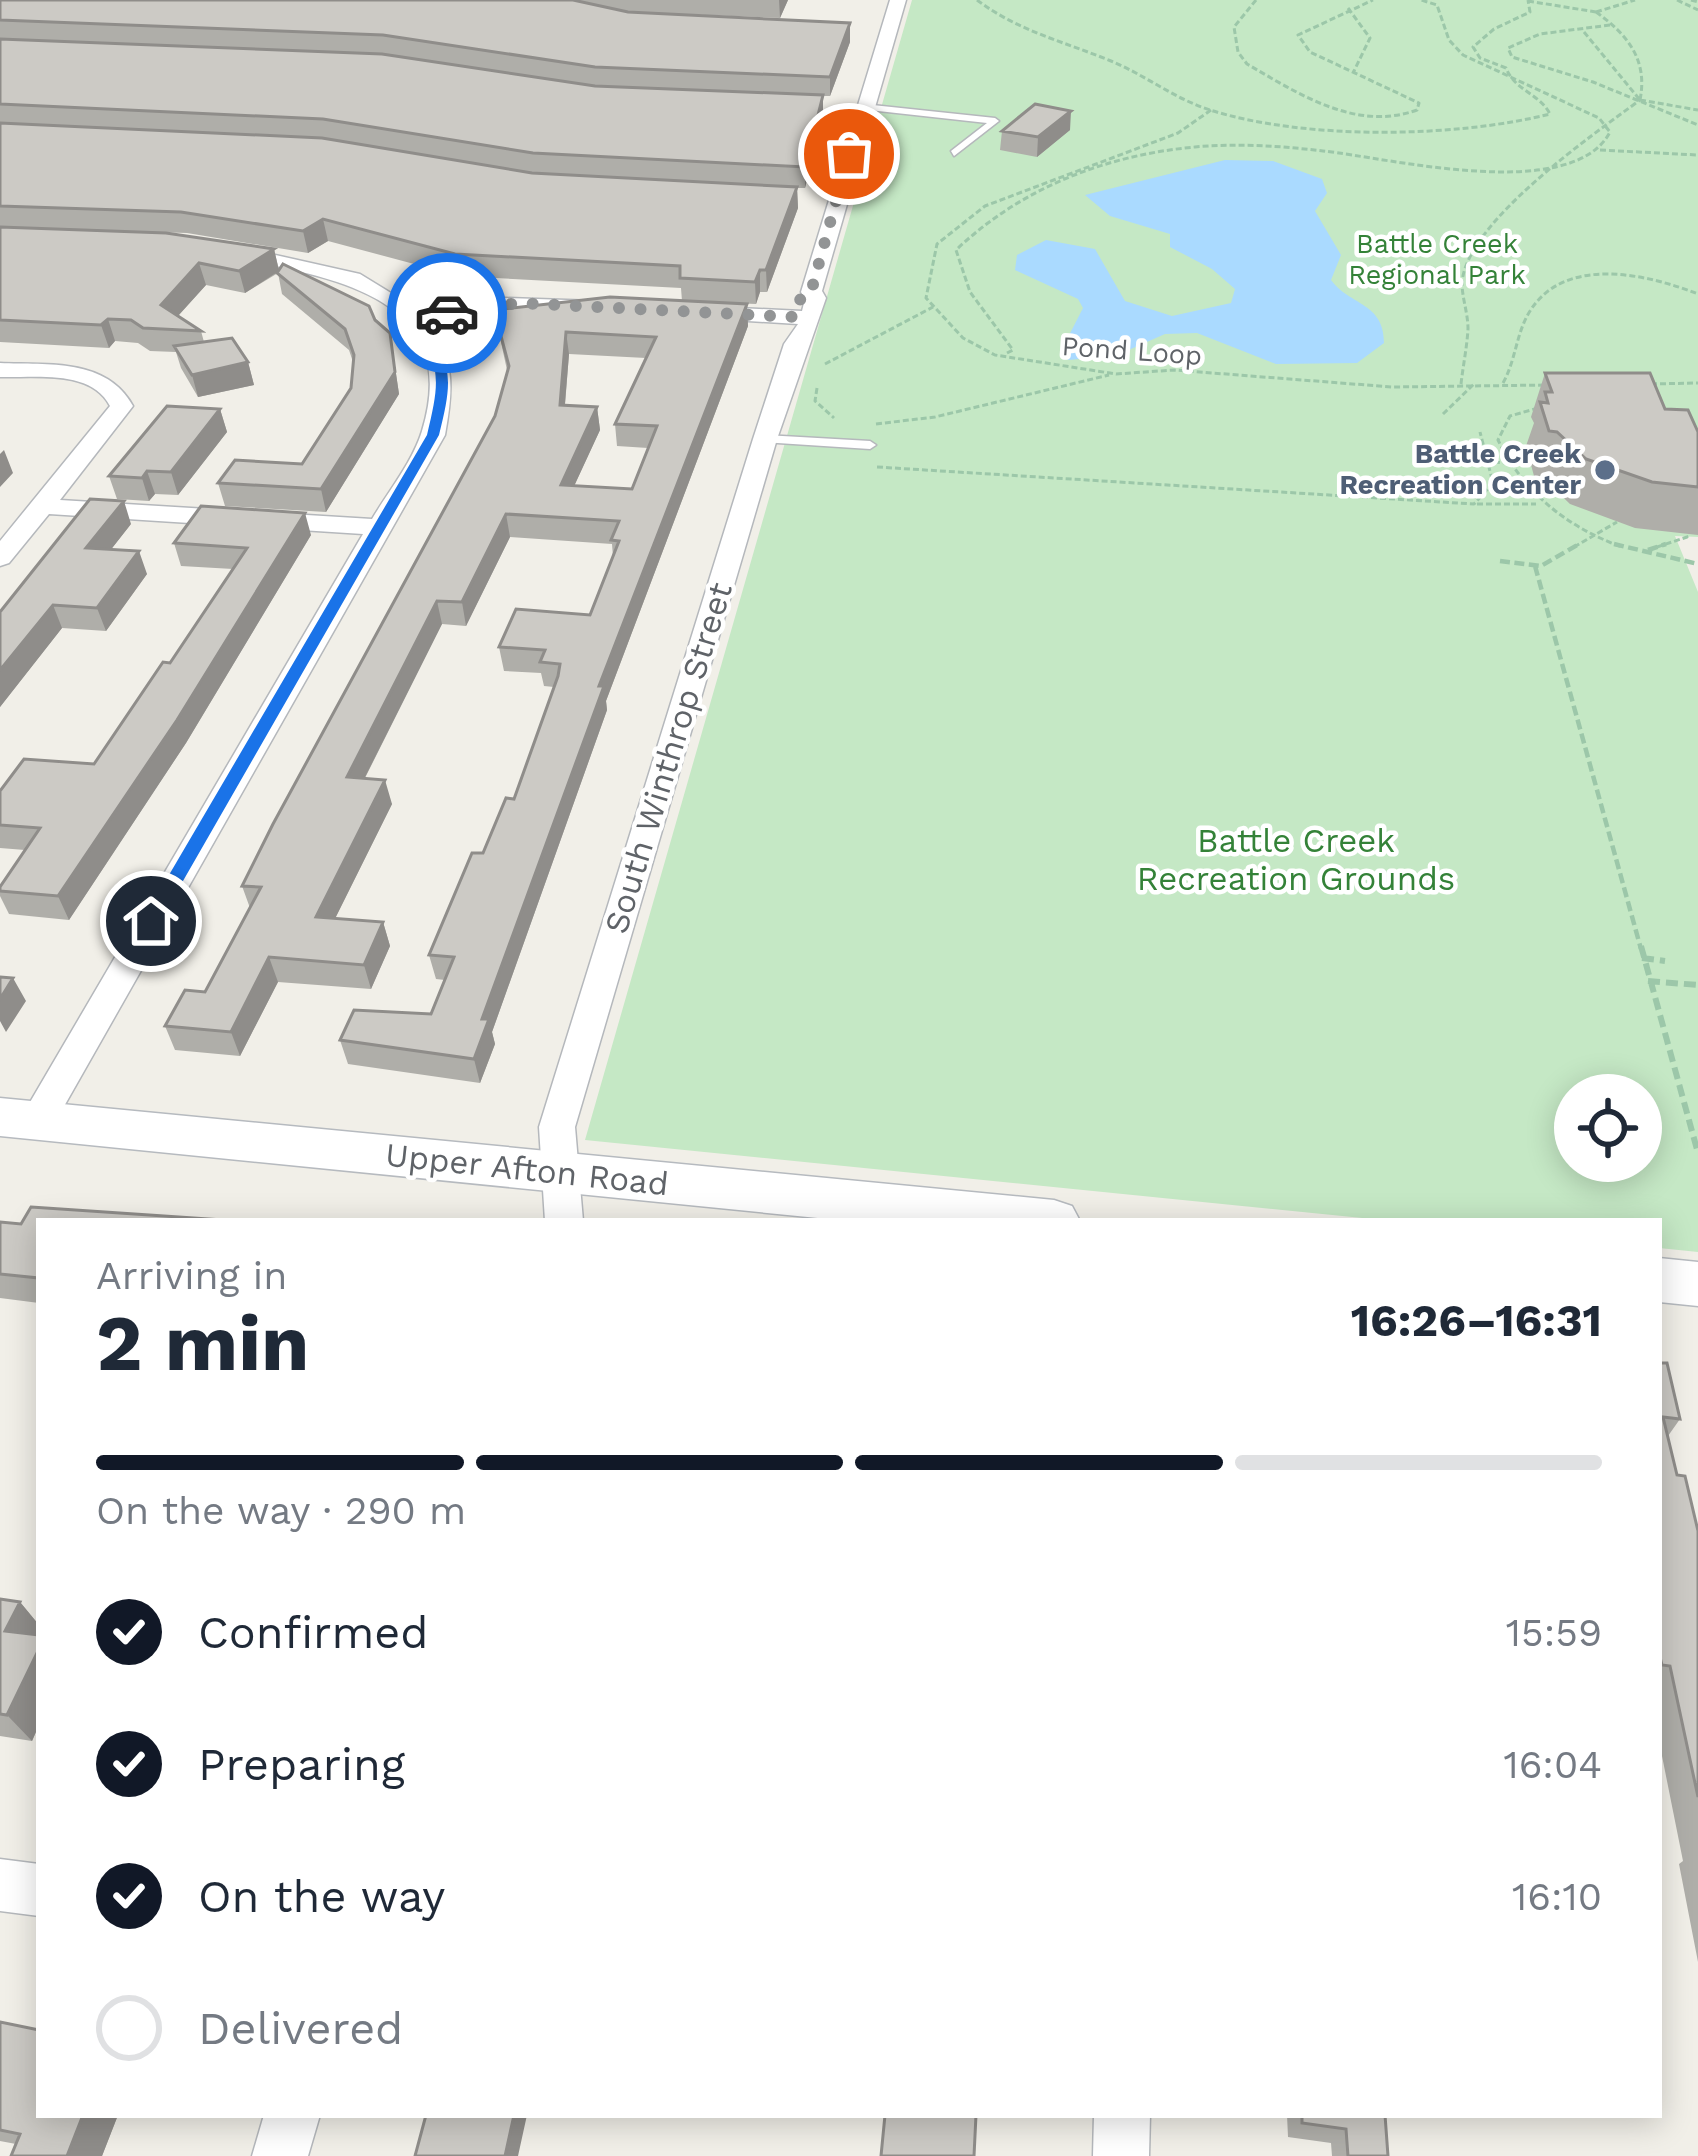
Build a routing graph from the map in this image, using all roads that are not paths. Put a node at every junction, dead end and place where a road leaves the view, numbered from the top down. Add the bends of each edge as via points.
1 (898, 0) edge
2 (867, 31) dead end
3 (889, 32) junction
4 (855, 107) junction
5 (954, 153) dead end
6 (212, 250) edge
7 (613, 308) edge
8 (683, 311) edge
9 (421, 320) junction
10 (800, 326) junction
11 (0, 370) edge
12 (765, 439) junction
13 (870, 445) dead end
14 (44, 506) junction
15 (377, 526) junction
16 (0, 558) edge
17 (18, 1119) edge
18 (561, 1197) edge
19 (992, 1218) edge
20 (1662, 1280) edge
21 (1698, 1284) edge
22 (0, 1885) edge
23 (36, 1890) edge
24 (291, 2118) edge
25 (1122, 2118) edge
26 (280, 2156) edge
27 (1121, 2156) edge

1 - 3 street, South Winthrop Street
2 - 3 street
3 - 4 street, South Winthrop Street
4 - 5 lane via 995,121
4 - 10 street, South Winthrop Street via 826,200 816,298
6 - 9 street via 331,272
7 - 9 street via 505,304
8 - 10 street
9 - 15 street via 442,361 443,407
10 - 12 street, South Winthrop Street
11 - 14 street via 72,374 113,389 122,406
12 - 13 lane
12 - 18 street, South Winthrop Street via 557,1127
14 - 15 street
14 - 16 street
15 - 17 street
17 - 18 street, Upper Afton Road
18 - 19 street, Upper Afton Road
20 - 21 street
22 - 23 street
24 - 26 street
25 - 27 street

